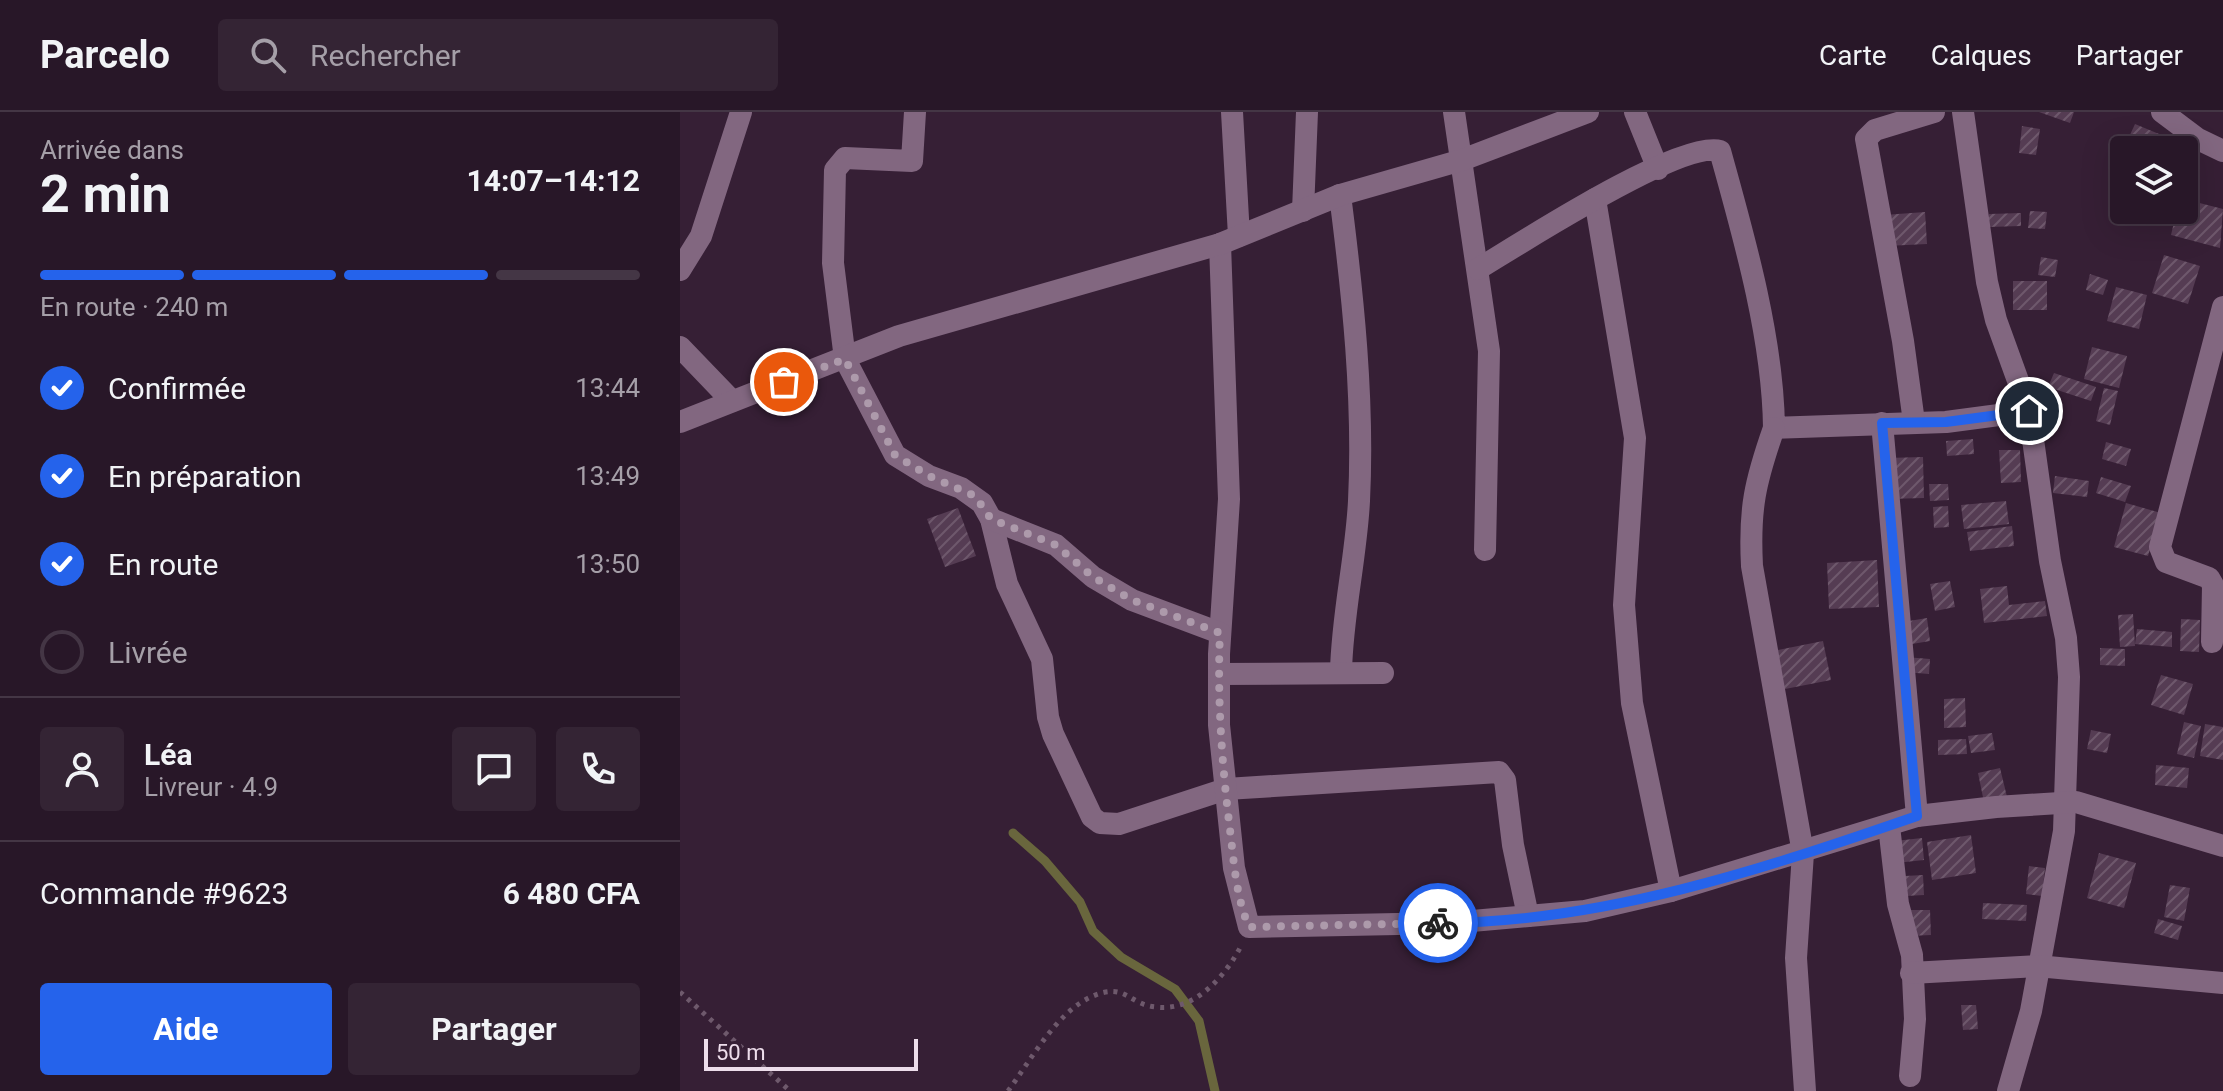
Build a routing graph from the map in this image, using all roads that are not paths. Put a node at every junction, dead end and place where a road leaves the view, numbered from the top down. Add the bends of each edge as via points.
1 (741, 112) edge
2 (915, 112) edge
3 (1232, 112) edge
4 (1307, 112) edge
5 (1454, 112) edge
6 (1588, 112) edge
7 (1635, 112) edge
8 (1934, 112) edge
9 (1963, 112) edge
10 (2162, 112) edge
11 (2223, 151) edge
12 (1462, 160) junction
13 (1658, 169) junction
14 (1340, 195) junction
15 (1595, 199) junction
16 (1303, 211) junction
17 (1230, 240) junction
18 (1478, 269) junction
19 (680, 270) edge
20 (2223, 307) edge
21 (680, 347) edge
22 (845, 359) junction
23 (732, 401) junction
24 (2029, 411) junction
25 (680, 422) edge
26 (1914, 422) junction
27 (1882, 423) junction
28 (1774, 428) junction
29 (991, 519) junction
30 (1485, 550) dead end
31 (1220, 633) junction
32 (2212, 642) dead end
33 (1341, 672) junction
34 (1383, 673) dead end
35 (1219, 674) junction
36 (1226, 789) junction
37 (1917, 816) junction
38 (1889, 826) junction
39 (2223, 846) edge
40 (1803, 853) junction
41 (1671, 891) junction
42 (1528, 916) junction
43 (2037, 966) junction
44 (1911, 973) junction
45 (2223, 983) edge
46 (1910, 1076) dead end
47 (1805, 1091) edge
48 (2008, 1091) edge

1 - 19 street via 701,236
2 - 22 street via 912,161 845,158 835,170 833,263
3 - 17 street
4 - 16 street
5 - 12 street
6 - 12 street
7 - 13 street
8 - 26 street via 1875,130 1866,139
9 - 24 street via 1987,282
10 - 11 street
12 - 14 street
12 - 18 street
13 - 15 street
13 - 28 street via 1706,149 1720,151 1768,360
14 - 16 street
14 - 33 street via 1360,435 1356,535
15 - 18 street
15 - 41 street via 1635,438 1624,605 1632,703
16 - 17 street
17 - 22 street via 899,336
17 - 31 street via 1229,499
18 - 30 street via 1489,351
20 - 32 street via 2160,547 2166,562 2209,578 2213,585
21 - 23 street
22 - 23 street
22 - 29 street via 895,455 975,496
23 - 25 street
24 - 26 street
24 - 43 street via 2069,677 2066,816
26 - 27 street
27 - 28 street
27 - 37 street
28 - 40 street via 1751,498 1752,566
29 - 31 street via 1056,545 1093,577 1132,600
29 - 36 street via 1007,584 1042,659 1053,734 1092,817 1119,824
31 - 35 street
33 - 34 street
33 - 35 street
35 - 36 street
36 - 42 street via 1234,868 1250,928
36 - 42 street via 1499,772 1505,780
37 - 38 street
37 - 39 street via 2076,802
38 - 40 street
38 - 44 street
40 - 41 street
40 - 47 street via 1796,958
41 - 42 street via 1585,911
43 - 44 street
43 - 45 street
43 - 48 street via 2031,1011
44 - 46 street via 1915,1019

